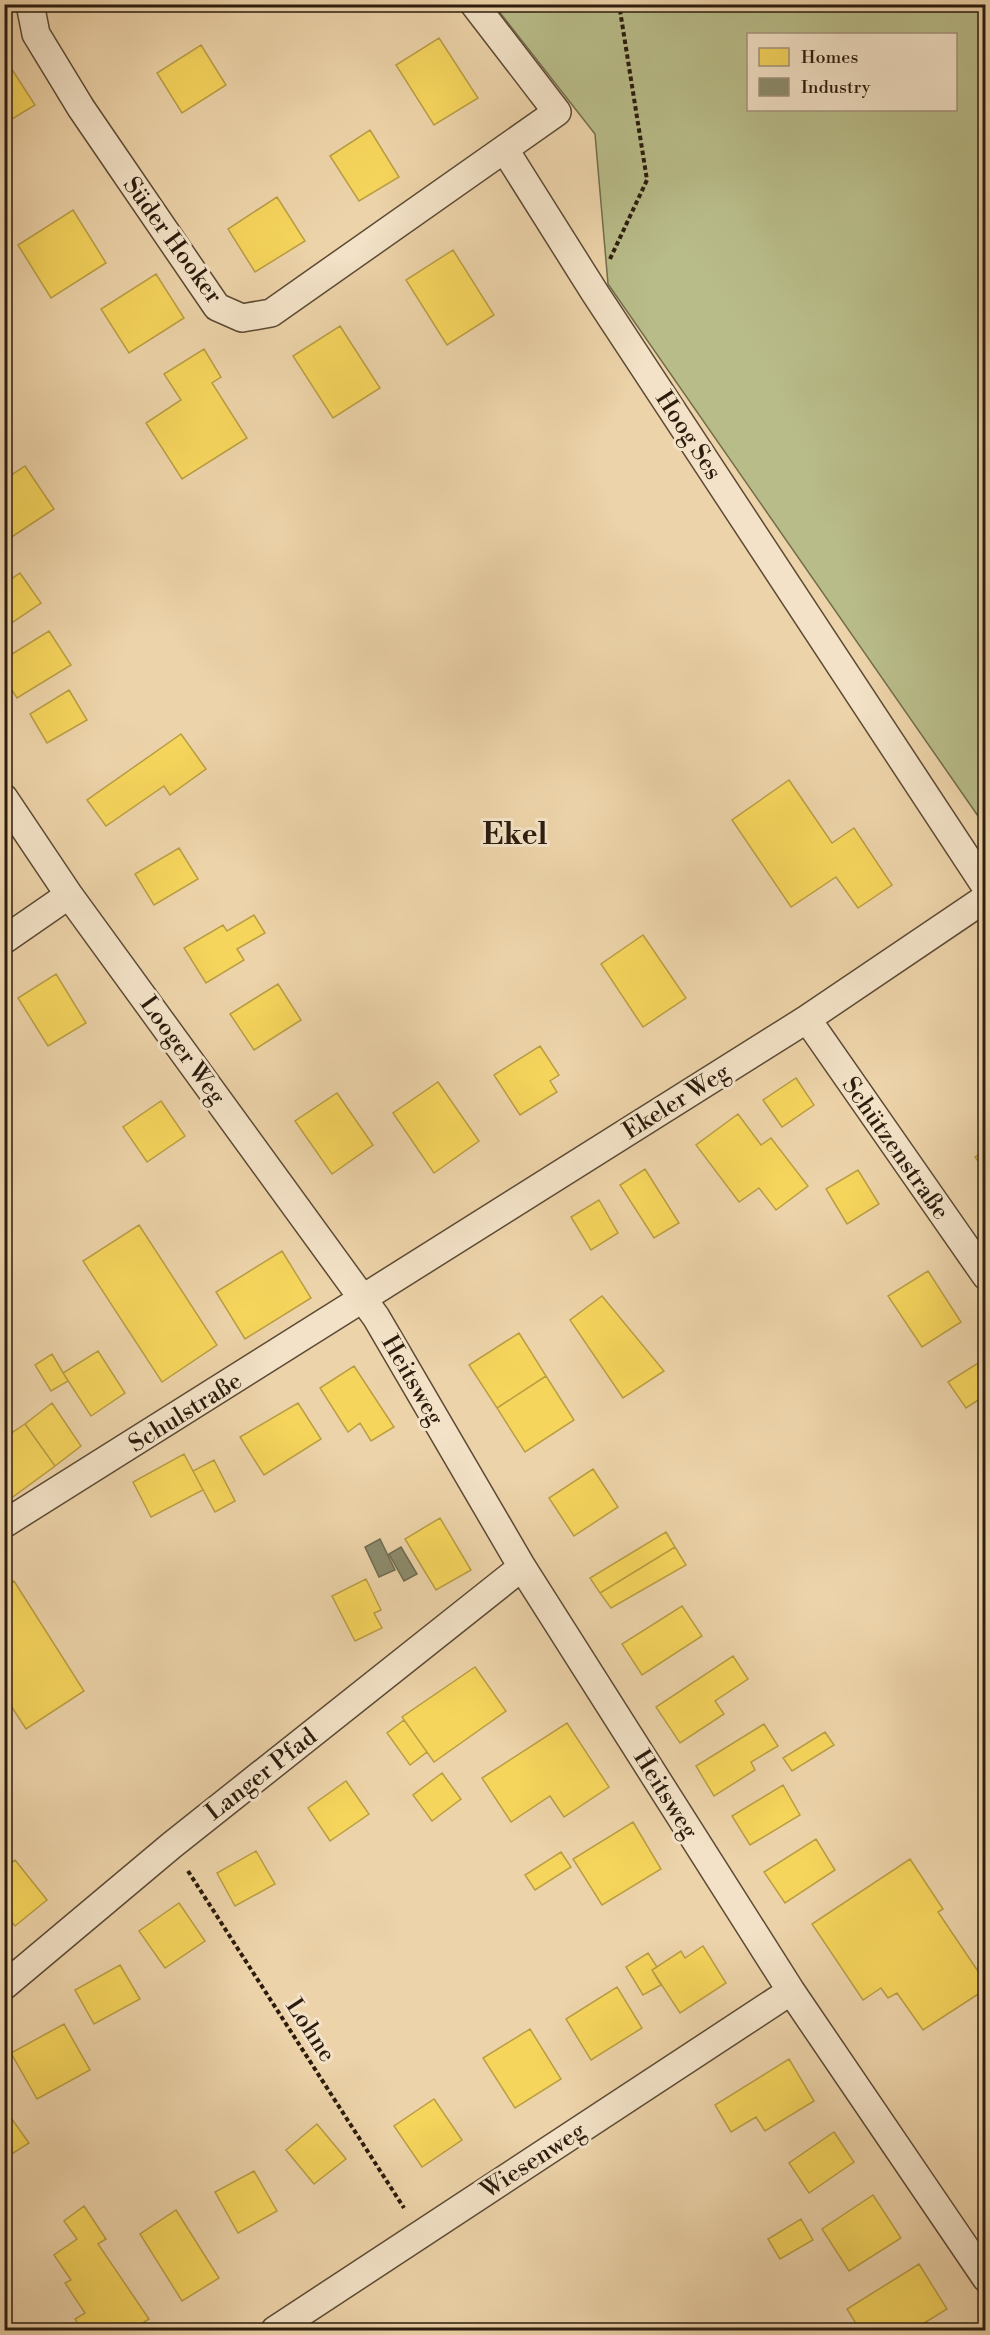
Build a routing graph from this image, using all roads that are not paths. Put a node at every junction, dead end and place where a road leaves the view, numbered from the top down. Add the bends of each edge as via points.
1 (30, 4) edge
2 (474, 4) edge
3 (505, 150) junction
4 (4, 798) edge
5 (986, 887) edge
6 (69, 895) junction
7 (986, 898) edge
8 (4, 940) edge
9 (807, 1019) junction
10 (986, 1276) edge
11 (364, 1300) junction
12 (4, 1524) edge
13 (522, 1567) junction
14 (4, 1986) edge
15 (791, 1991) junction
16 (986, 2278) edge
17 (275, 2331) edge

1 - 3 street, Süder Hooker via 36,34 81,108 218,307 242,318 271,314
2 - 3 street via 557,112
3 - 5 street, Hoog Ses
4 - 6 street, Looger Weg
6 - 8 street
6 - 11 street, Looger Weg
7 - 9 street, Ekeler Weg
9 - 10 street, Schützenstraße
9 - 11 street, Ekeler Weg
11 - 12 street, Schulstraße
11 - 13 street, Heitsweg
13 - 14 street, Langer Pfad via 172,1845
13 - 15 street, Heitsweg
15 - 16 street, Heitsweg
15 - 17 street, Wiesenweg

